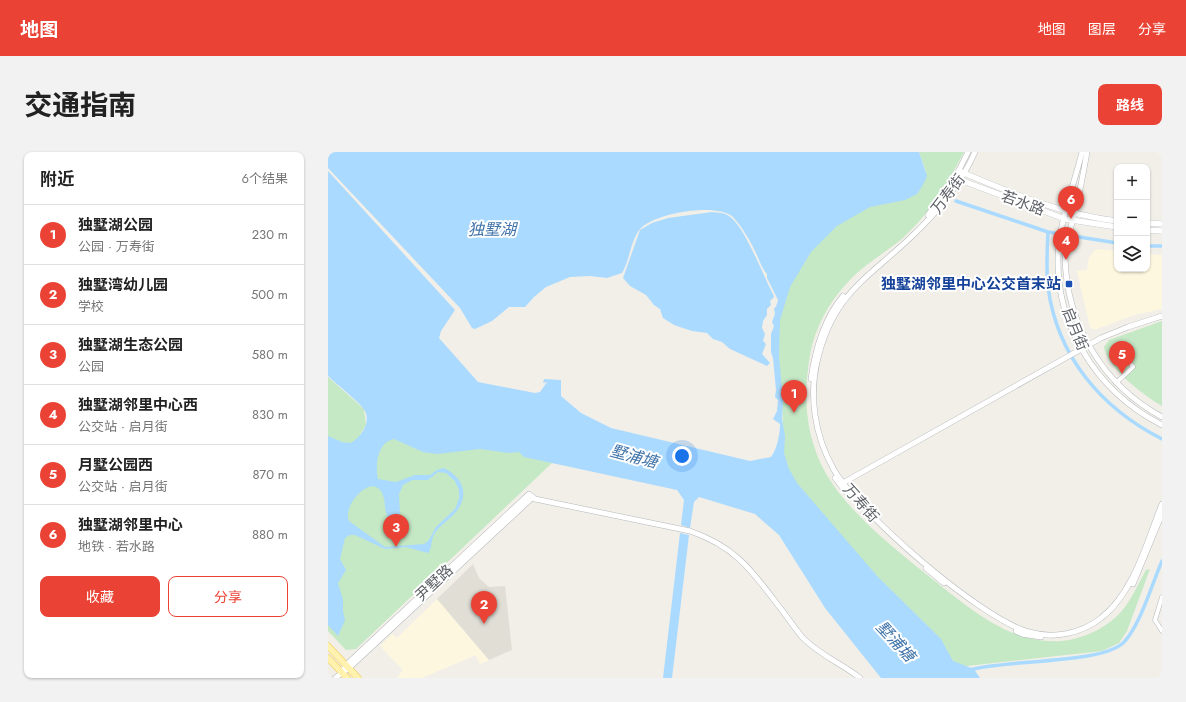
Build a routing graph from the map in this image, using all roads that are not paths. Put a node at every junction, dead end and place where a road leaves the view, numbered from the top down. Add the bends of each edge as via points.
1 (968, 152) edge
2 (975, 152) edge
3 (1082, 152) edge
4 (1087, 152) edge
5 (959, 171) junction
6 (965, 174) junction
7 (958, 179) junction
8 (1066, 212) junction
9 (1074, 214) junction
10 (1065, 219) junction
11 (1073, 221) junction
12 (1114, 221) edge
13 (1150, 223) edge
14 (1162, 224) edge
15 (1114, 228) edge
16 (1150, 230) edge
17 (1162, 231) edge
18 (1162, 316) edge
19 (1088, 345) junction
20 (1081, 349) junction
21 (1124, 355) dead end
22 (1116, 383) junction
23 (1162, 418) edge
24 (1162, 425) edge
25 (841, 484) junction
26 (1162, 504) edge
27 (1162, 514) edge
28 (1162, 596) edge
29 (1162, 631) edge
30 (328, 646) edge
31 (328, 658) edge
32 (348, 666) junction
33 (342, 673) junction
34 (335, 678) edge
35 (347, 678) edge
36 (358, 678) edge
37 (860, 678) edge

1 - 5 street, 万寿街
2 - 6 street, 万寿街
3 - 8 street, 启月街
4 - 9 street, 启月街
5 - 6 main road, 若水路
5 - 7 street, 万寿街
6 - 7 street, 万寿街
6 - 8 main road, 若水路
7 - 10 main road, 若水路
7 - 25 street, 万寿街 via 923,226 851,290 836,311 824,338 814,381 814,408 824,449
8 - 9 main road, 若水路
8 - 10 street, 启月街
9 - 11 street, 启月街
9 - 12 main road, 若水路
10 - 11 main road, 若水路
10 - 20 street, 启月街 via 1061,229 1058,263 1065,309
11 - 15 main road, 若水路
11 - 19 street, 启月街 via 1066,256 1070,293
13 - 14 main road
16 - 17 main road
18 - 19 street via 1113,332
19 - 20 street
19 - 22 street, 启月街
20 - 24 street, 启月街 via 1096,372 1129,406
20 - 25 street
21 - 22 street via 1133,367
22 - 23 street, 启月街 via 1134,401
25 - 26 street, 万寿街 via 882,526 959,591 1009,625 1042,634 1072,633 1086,628 1101,619 1120,600 1136,570
25 - 27 street, 万寿街 via 864,513 937,577 996,620 1022,634 1034,637 1074,635 1088,630 1113,612 1125,598 1139,571
28 - 29 street via 1155,620
30 - 32 main road
31 - 33 main road
32 - 33 street, 尹墅路
32 - 36 main road
32 - 37 street, 尹墅路 via 530,496 690,531 711,539 741,559 802,637 828,659
33 - 34 street, 尹墅路
33 - 35 main road

